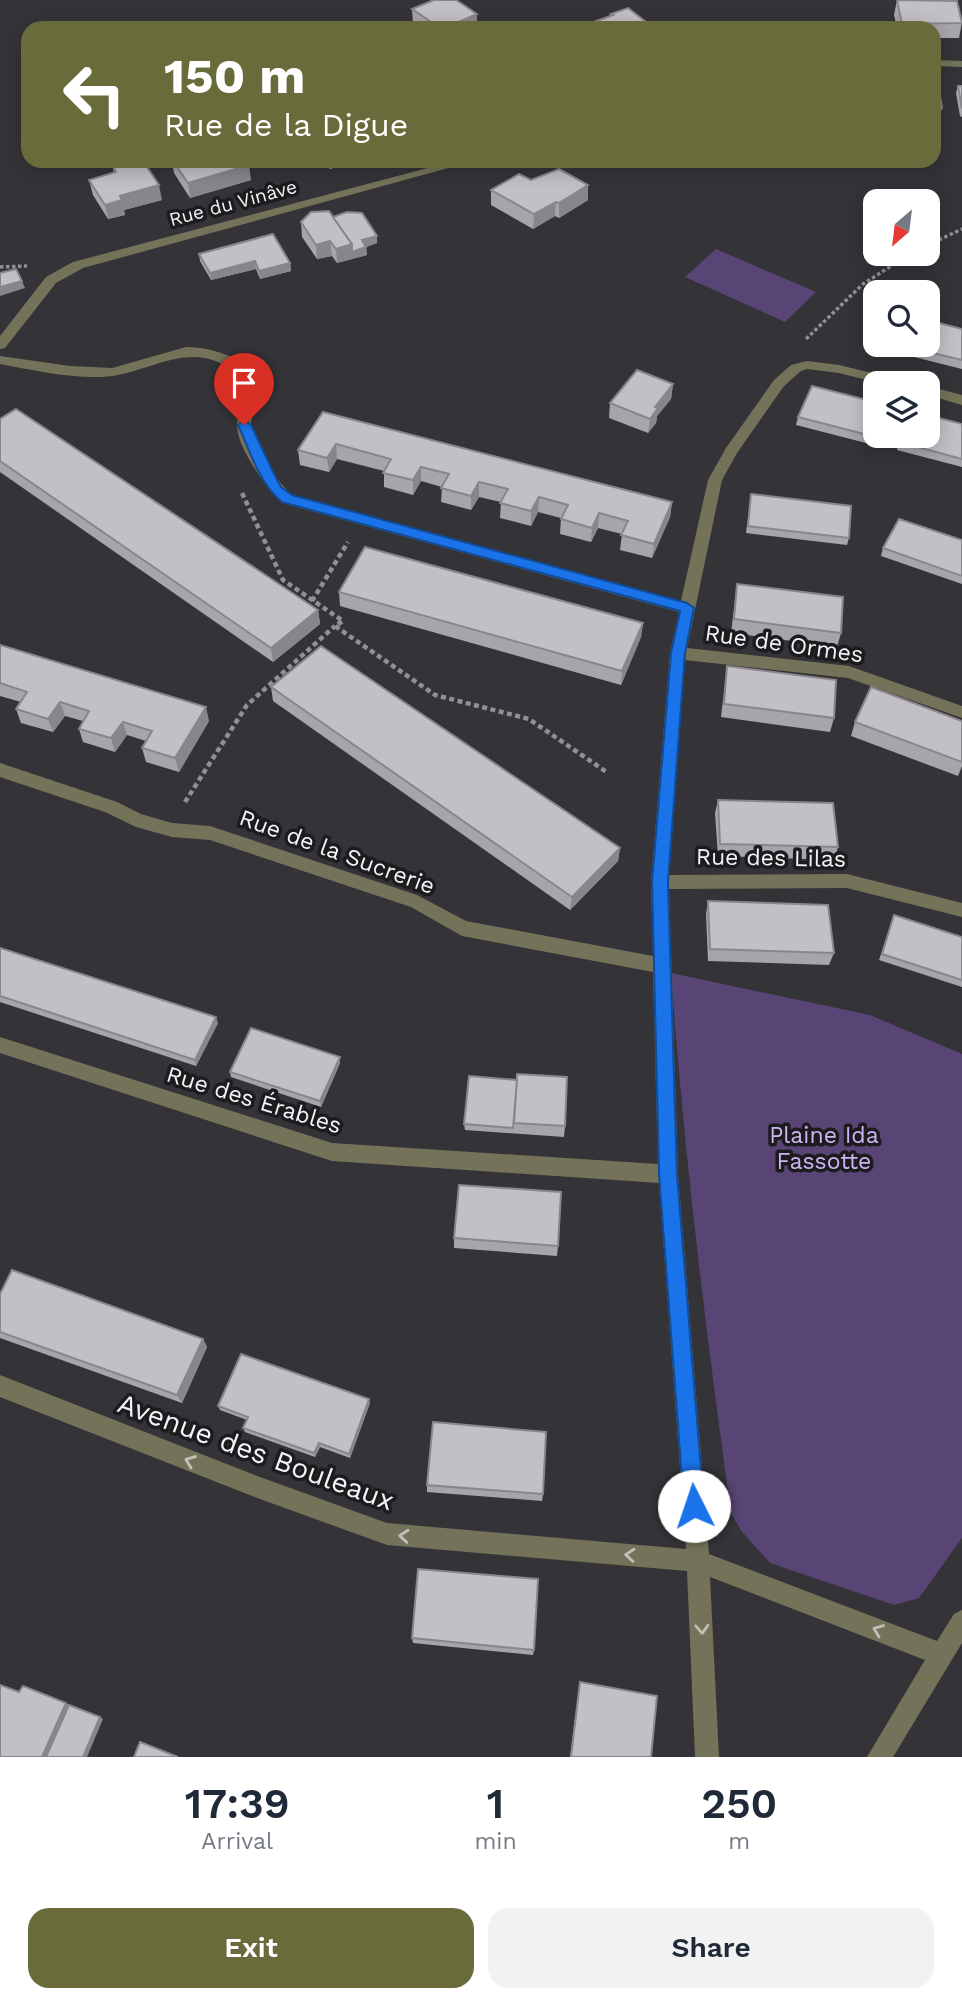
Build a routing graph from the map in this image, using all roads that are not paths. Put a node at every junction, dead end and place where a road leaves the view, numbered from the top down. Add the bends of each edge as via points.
1 (941, 63) edge
2 (962, 64) edge
3 (441, 168) edge
4 (0, 345) edge
5 (0, 360) edge
6 (863, 376) edge
7 (940, 394) edge
8 (962, 400) edge
9 (687, 608) junction
10 (678, 653) junction
11 (962, 712) edge
12 (0, 770) edge
13 (660, 882) junction
14 (962, 910) edge
15 (662, 966) junction
16 (0, 1045) edge
17 (668, 1174) junction
18 (0, 1386) edge
19 (698, 1561) junction
20 (962, 1622) edge
21 (942, 1655) junction
22 (707, 1757) edge
23 (879, 1757) edge

1 - 2 street
3 - 4 street, Rue du Vinâve via 78,265 51,280
5 - 9 street via 113,372 177,353 196,352 228,360 241,369 253,392 244,425 277,490 287,499
6 - 9 street via 821,366 796,368 779,383 715,481
7 - 8 street
9 - 10 street
10 - 11 street, Rue de Ormes via 849,672
10 - 13 street
12 - 15 street, Rue de la Sucrerie via 111,807 136,820 172,830 210,833 417,902 462,928
13 - 14 street, Rue des Lilas via 847,881
13 - 15 street
15 - 17 street
16 - 17 street, Rue des Érables via 332,1152
17 - 19 street
19 -> 18 street, Avenue des Bouleaux via 387,1534
21 -> 19 street, Avenue des Bouleaux
19 -> 22 street
20 - 21 street
21 - 23 street

